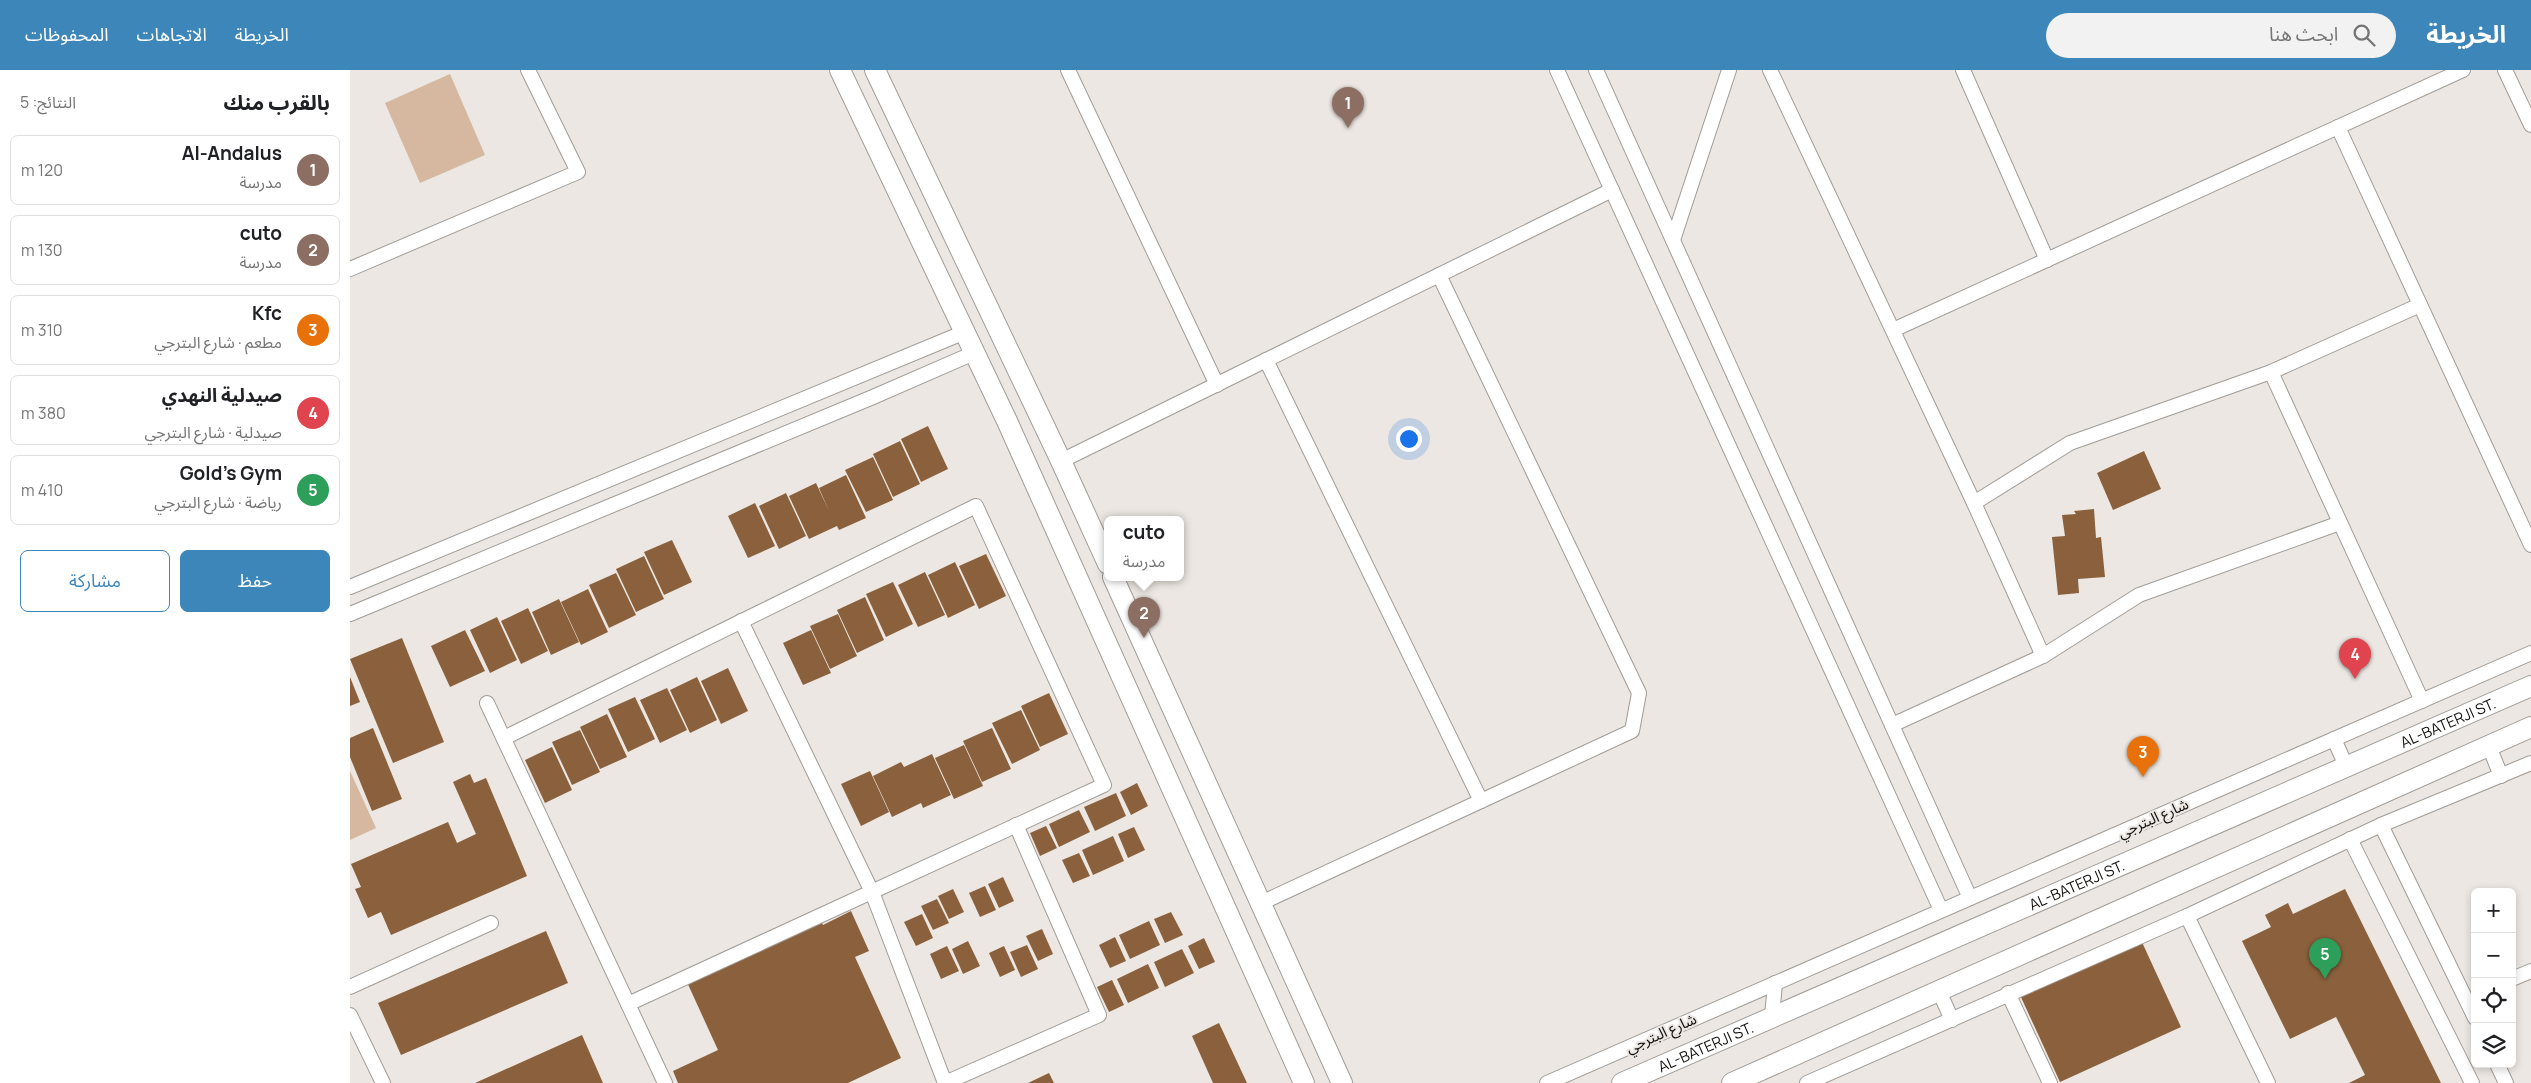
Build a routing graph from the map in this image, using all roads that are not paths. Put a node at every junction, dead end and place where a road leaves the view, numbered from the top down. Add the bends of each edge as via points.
1 (528, 70) edge
2 (840, 70) edge
3 (875, 70) edge
4 (1068, 70) edge
5 (1557, 70) edge
6 (1596, 70) edge
7 (1729, 70) edge
8 (1770, 70) edge
9 (1963, 70) edge
10 (2463, 70) edge
11 (2505, 70) edge
12 (2531, 125) edge
13 (2338, 127) junction
14 (1612, 190) junction
15 (1673, 240) junction
16 (2047, 260) junction
17 (350, 269) edge
18 (1439, 275) junction
19 (2420, 305) junction
20 (994, 320) junction
21 (1893, 330) junction
22 (965, 332) junction
23 (974, 353) junction
24 (1266, 360) junction
25 (2271, 372) junction
26 (1217, 385) junction
27 (1061, 461) junction
28 (1974, 504) junction
29 (2340, 523) junction
30 (2531, 545) edge
31 (1104, 555) edge
32 (1116, 581) edge
33 (350, 587) edge
34 (350, 614) edge
35 (742, 621) junction
36 (2531, 653) edge
37 (2042, 656) junction
38 (2531, 686) edge
39 (2422, 700) junction
40 (487, 703) dead end
41 (1892, 725) junction
42 (2531, 727) edge
43 (504, 738) junction
44 (2334, 739) junction
45 (2488, 746) junction
46 (2531, 763) edge
47 (2346, 766) junction
48 (2501, 776) junction
49 (1481, 801) junction
50 (1016, 825) junction
51 (2382, 825) junction
52 (2350, 839) junction
53 (872, 892) junction
54 (1970, 898) junction
55 (1260, 903) junction
56 (1941, 910) junction
57 (2187, 916) junction
58 (491, 923) dead end
59 (2531, 971) edge
60 (2514, 978) edge
61 (1775, 983) junction
62 (350, 988) edge
63 (1939, 991) junction
64 (2008, 993) junction
65 (2470, 998) edge
66 (628, 1004) junction
67 (350, 1014) edge
68 (1772, 1017) junction
69 (1952, 1020) junction
70 (2499, 1068) edge
71 (383, 1083) edge
72 (665, 1083) edge
73 (945, 1083) edge
74 (1304, 1083) edge
75 (1342, 1083) edge
76 (1547, 1083) edge
77 (1622, 1083) edge
78 (1732, 1083) edge
79 (1807, 1083) edge
80 (2050, 1083) edge
81 (2268, 1083) edge
82 (2472, 1083) edge
83 (2506, 1083) edge

1 - 17 street via 578,172
2 - 22 street
3 - 20 street
4 - 26 street
5 - 14 street
6 - 15 street
7 - 15 street
8 - 21 street
9 - 16 street
10 - 13 street
11 - 12 street
13 - 16 street
13 - 19 street
14 - 18 street
14 - 56 street
15 - 41 street
16 - 21 street
18 - 24 street
18 - 49 street via 1639,693 1632,731
19 - 25 street
19 - 30 street
20 - 22 street
20 - 27 street
21 - 28 street
22 - 23 street
22 - 33 street
23 - 34 street
23 - 74 street
24 - 26 street
24 - 49 street
25 - 28 street via 2070,443
25 - 29 street
26 - 27 street
27 - 31 street
28 - 37 street
29 - 37 street via 2139,595
29 - 39 street
32 - 55 street
35 - 43 street
35 - 50 street via 976,506 1104,785
35 - 53 street
36 - 39 street, شارع البترجي
37 - 41 street
38 - 47 street, AL-BATERJI ST.
39 - 44 street, شارع البترجي
40 - 43 street
41 - 54 street
42 - 45 street
43 - 66 street
44 - 47 street
44 - 54 street, شارع البترجي
45 - 48 street
45 - 63 street
46 - 48 street
47 - 68 street, AL-BATERJI ST.
48 - 51 street
49 - 55 street
50 - 53 street
50 - 73 street via 1099,1015
51 - 52 street
51 - 65 street
52 - 57 street
52 - 82 street
53 - 66 street
53 - 73 street
54 - 56 street, شارع البترجي
55 - 75 street
56 - 61 street, شارع البترجي
57 - 64 street
57 - 81 street
58 - 62 street
59 - 60 street
61 - 68 street
61 - 76 street, شارع البترجي
63 - 69 street
63 - 78 street
64 - 69 street
64 - 80 street
66 - 72 street
67 - 71 street
68 - 77 street, AL-BATERJI ST.
69 - 79 street
70 - 83 street

